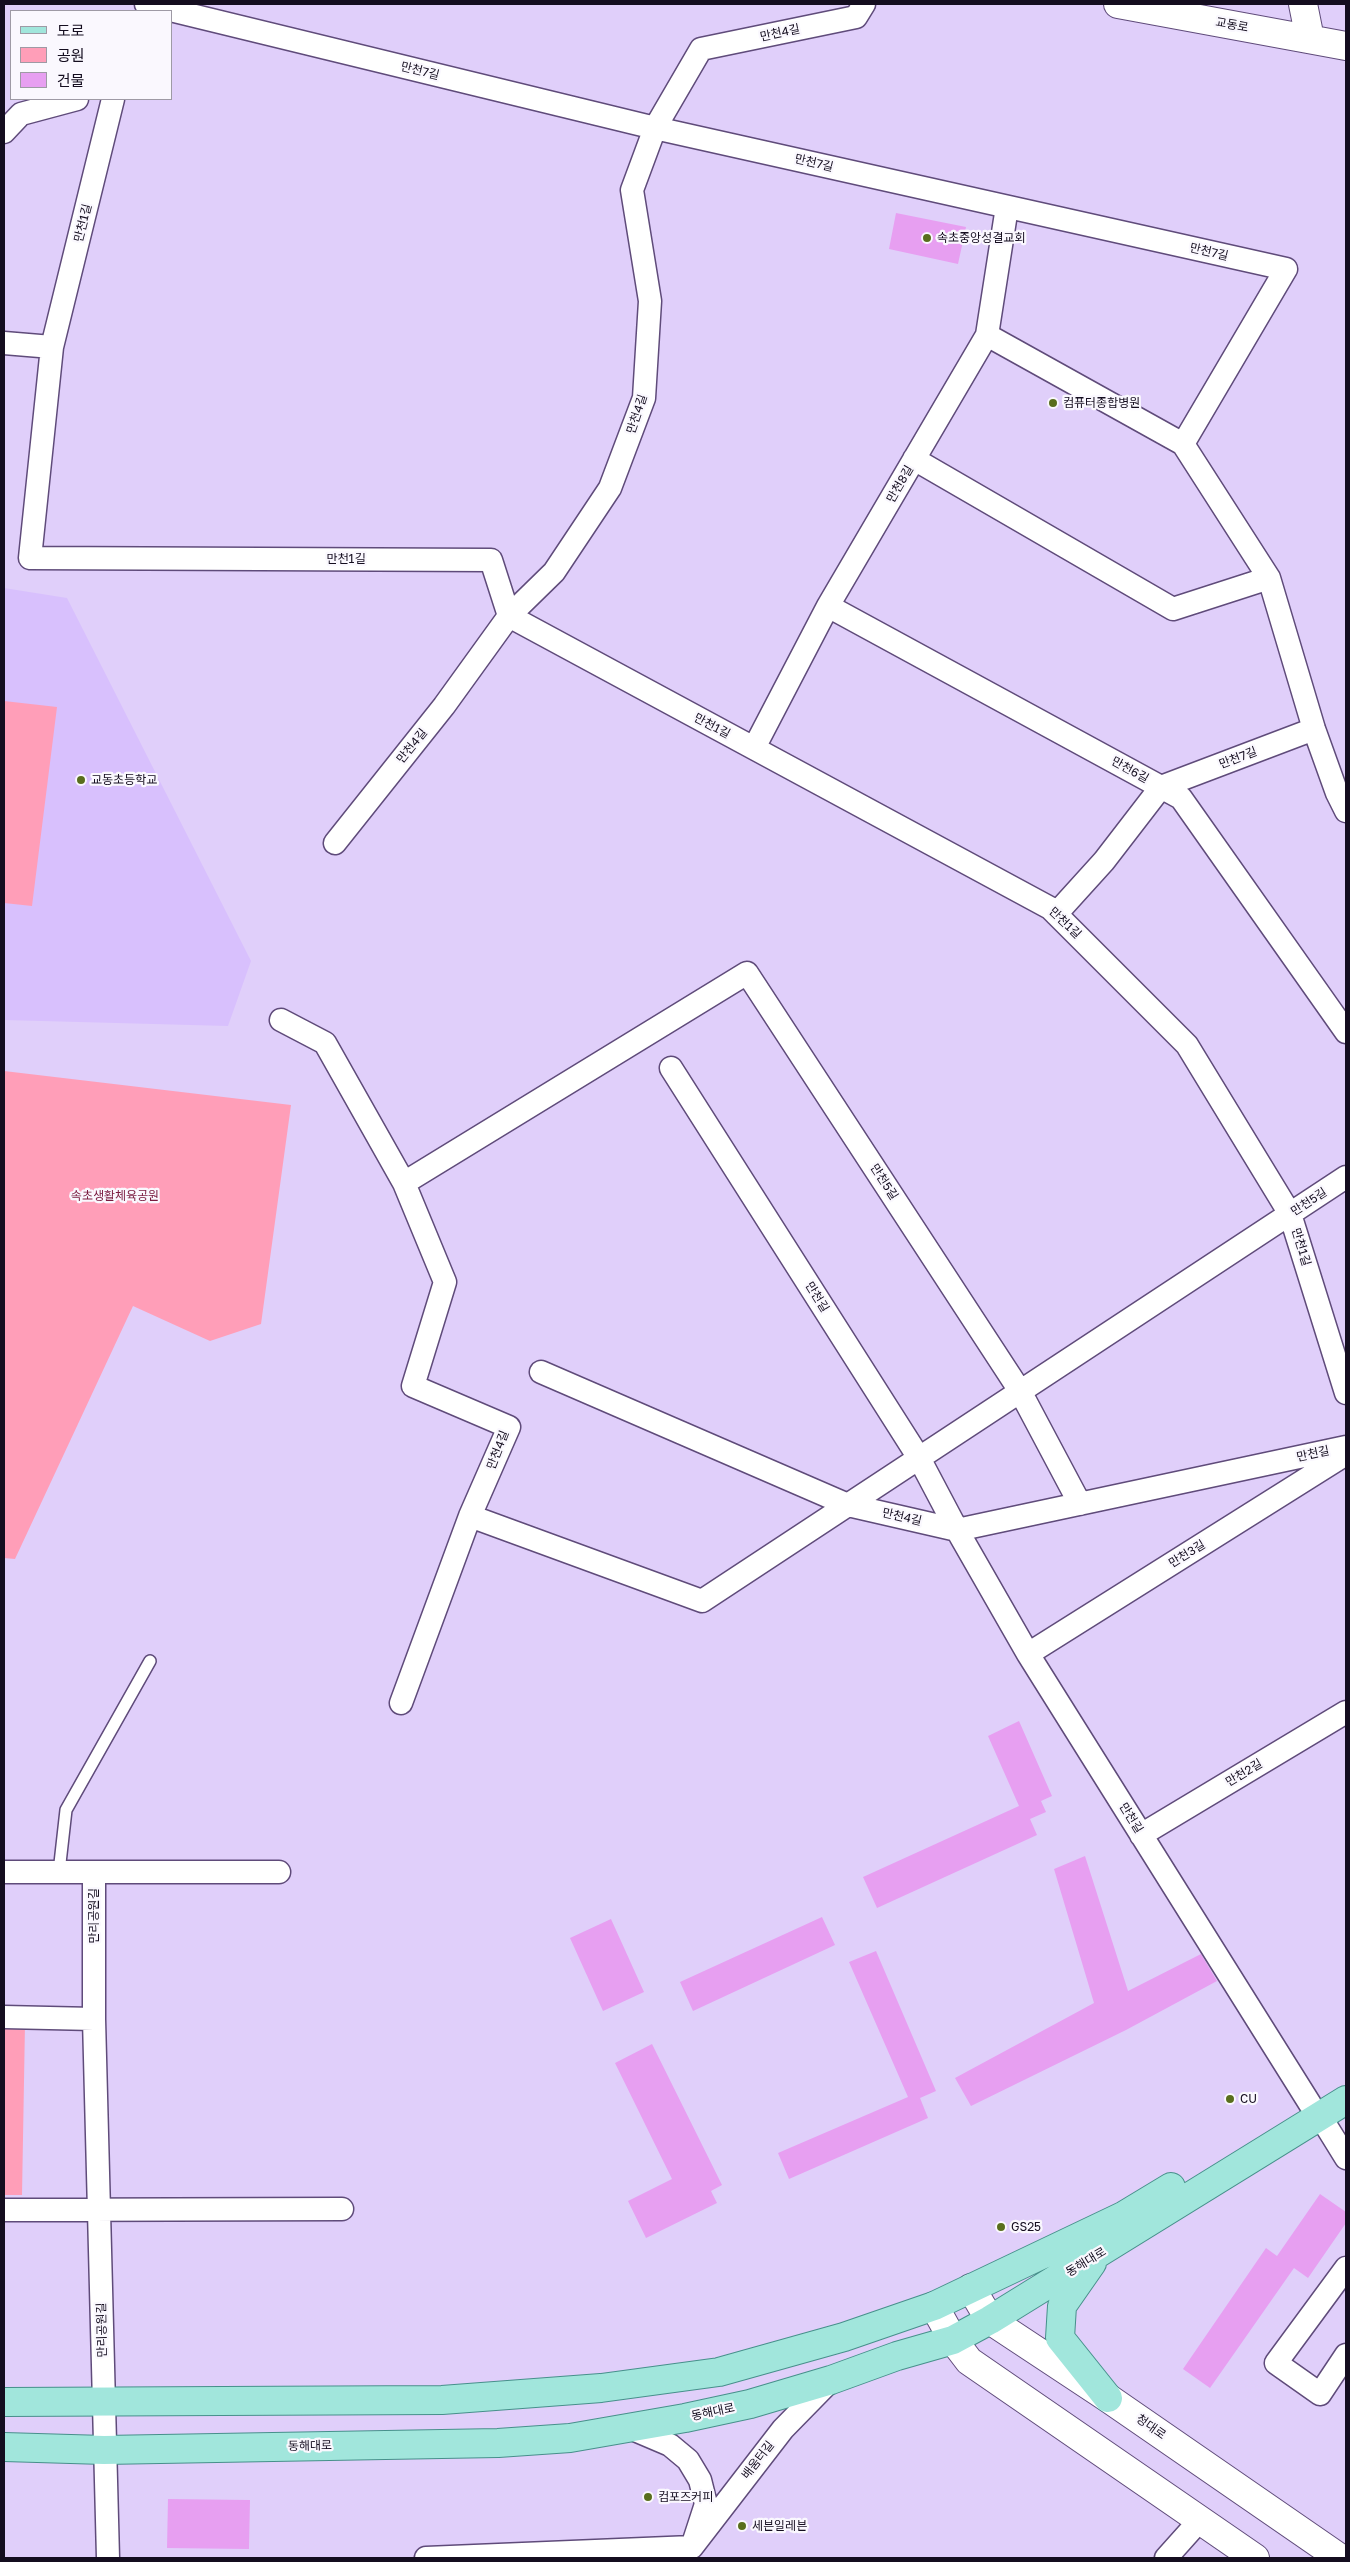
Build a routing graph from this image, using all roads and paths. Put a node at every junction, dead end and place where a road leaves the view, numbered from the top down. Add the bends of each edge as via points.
1 (146, 4) edge
2 (864, 4) edge
3 (1118, 4) edge
4 (1304, 4) edge
5 (171, 10) edge
6 (172, 10) edge
7 (1310, 39) junction
8 (1346, 46) edge
9 (73, 100) edge
10 (113, 100) edge
11 (655, 128) junction
12 (4, 132) edge
13 (1007, 207) junction
14 (987, 335) junction
15 (4, 343) edge
16 (52, 347) junction
17 (1183, 444) junction
18 (914, 459) junction
19 (1269, 578) junction
20 (828, 606) junction
21 (509, 616) junction
22 (1314, 729) junction
23 (754, 748) junction
24 (1161, 787) junction
25 (1346, 811) edge
26 (335, 843) dead end
27 (1056, 914) junction
28 (281, 1020) dead end
29 (1346, 1032) edge
30 (671, 1068) dead end
31 (1346, 1178) edge
32 (404, 1183) junction
33 (1290, 1214) junction
34 (542, 1372) dead end
35 (1020, 1391) junction
36 (1346, 1393) edge
37 (1346, 1447) edge
38 (1346, 1454) edge
39 (919, 1458) junction
40 (1080, 1504) junction
41 (848, 1505) junction
42 (470, 1516) junction
43 (957, 1530) junction
44 (1028, 1654) junction
45 (150, 1661) dead end
46 (401, 1704) dead end
47 (1346, 1712) edge
48 (1141, 1835) junction
49 (4, 1872) edge
50 (60, 1872) junction
51 (94, 1872) junction
52 (279, 1872) dead end
53 (4, 2017) edge
54 (94, 2020) junction
55 (1346, 2082) edge
56 (1346, 2100) edge
57 (1315, 2110) junction
58 (1346, 2158) edge
59 (342, 2209) dead end
60 (4, 2210) edge
61 (100, 2210) junction
62 (1097, 2255) junction
63 (1346, 2268) edge
64 (971, 2288) junction
65 (934, 2306) junction
66 (990, 2320) junction
67 (953, 2340) junction
68 (1346, 2355) edge
69 (831, 2380) junction
70 (1108, 2398) junction
71 (4, 2402) edge
72 (104, 2402) junction
73 (630, 2428) junction
74 (4, 2447) edge
75 (104, 2450) junction
76 (1200, 2520) junction
77 (688, 2553) edge
78 (108, 2558) edge
79 (426, 2558) edge
80 (1166, 2558) edge
81 (1255, 2558) edge
82 (1340, 2558) edge

1 - 5 street, 만천7길
2 - 11 street, 만천4길 via 856,17 701,49
3 - 7 street, 교동로
4 - 7 street
6 - 11 street, 만천7길
7 - 8 street, 교동로
9 - 12 street via 21,114
10 - 16 street, 만천1길
11 - 13 street, 만천7길
11 - 21 street, 만천4길 via 632,190 650,301 644,398 610,488 554,572
13 - 14 street, 만천8길
13 - 17 street, 만천7길 via 1286,269
14 - 17 street
14 - 18 street, 만천8길
15 - 16 street
16 - 21 street, 만천1길 via 30,558 491,560
17 - 19 street
18 - 19 street via 1174,609
18 - 20 street, 만천8길
19 - 22 street
20 - 23 street, 만천8길
20 - 24 street, 만천6길
21 - 23 street, 만천1길
21 - 26 street, 만천4길 via 444,706
22 - 24 street, 만천7길
22 - 25 street
23 - 27 street, 만천1길
24 - 27 street via 1104,861
24 - 29 street, 만천6길 via 1181,798
27 - 33 street, 만천1길 via 1187,1045
28 - 32 street, 만천4길 via 325,1042
30 - 39 street, 만천길
31 - 33 street, 만천5길
32 - 35 street, 만천5길 via 747,972
32 - 42 street, 만천4길 via 445,1282 413,1386 509,1428
33 - 35 street, 만천5길
33 - 36 street, 만천1길
34 - 41 street, 만천4길
35 - 39 street, 만천5길
35 - 40 street
37 - 40 street, 만천길
38 - 44 street, 만천3길
39 - 41 street, 만천5길
39 - 43 street, 만천길
40 - 43 street, 만천길
41 - 42 street via 702,1601
41 - 43 street, 만천4길
42 - 46 street
43 - 44 street, 만천길
44 - 48 street, 만천길
45 - 50 lane via 66,1810
47 - 48 street, 만천2길
48 - 57 street, 만천길
49 - 50 street, 만리공원길
50 - 51 street, 만리공원길
51 - 52 street
51 - 54 street, 만리공원길
53 - 54 street
54 - 61 street, 만리공원길
55 - 57 main road, 동해대로
56 - 57 main road, 동해대로
57 - 58 street, 만천길
57 - 62 main road, 동해대로
57 - 64 main road, 동해대로 via 1123,2216
59 - 61 street
60 - 61 street
61 - 72 street, 만리공원길
62 - 66 main road, 동해대로
62 - 70 main road via 1062,2306 1060,2338
63 - 68 street via 1276,2363 1320,2394
64 - 65 main road, 동해대로
64 - 66 street, 청대로
65 - 67 street
65 - 72 main road, 동해대로 via 844,2337 718,2372 601,2388 442,2400
66 - 67 main road, 동해대로
66 - 70 street, 청대로
67 - 69 main road, 동해대로
67 - 76 street via 969,2361
69 - 73 main road, 동해대로 via 750,2404
69 - 77 street, 배움터길 via 782,2429
70 - 82 street, 청대로
71 - 72 main road, 동해대로
72 - 75 street, 만리공원길
73 - 75 main road, 동해대로 via 570,2438 498,2443
73 - 77 street via 670,2445 688,2460 700,2480 706,2504
74 - 75 main road, 동해대로
75 - 78 street, 만리공원길
76 - 80 street
76 - 81 street
77 - 79 street

